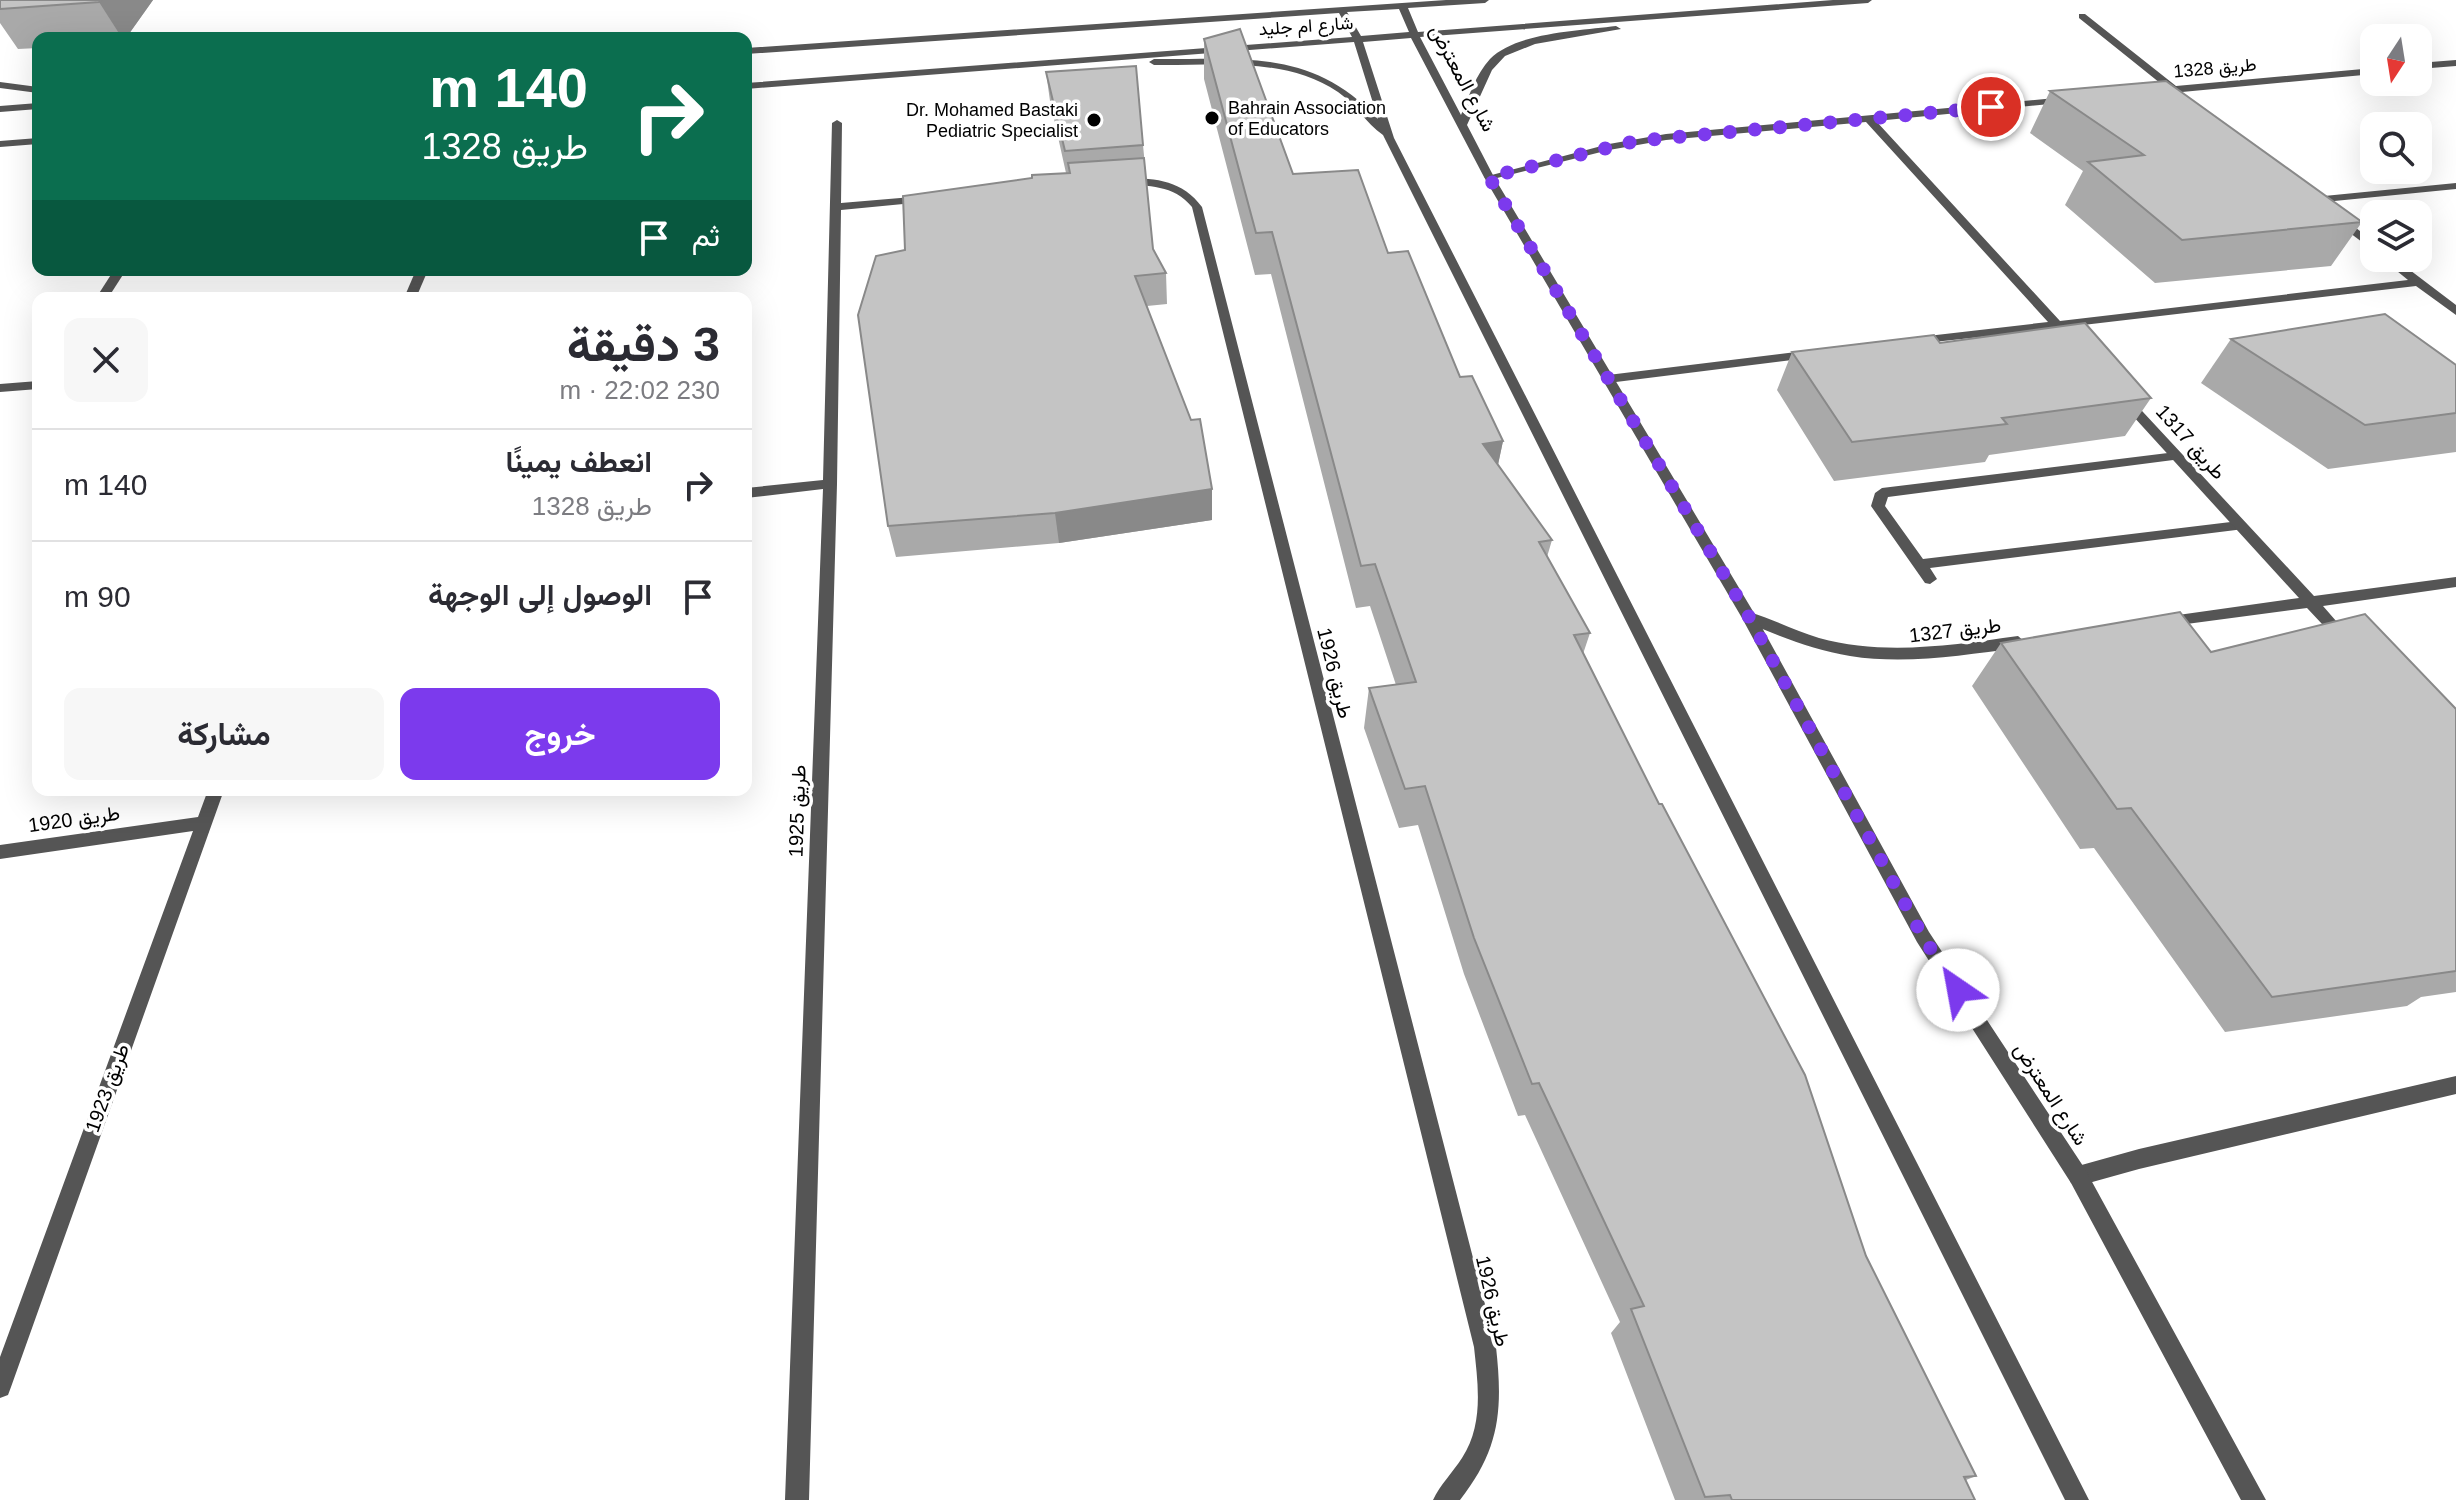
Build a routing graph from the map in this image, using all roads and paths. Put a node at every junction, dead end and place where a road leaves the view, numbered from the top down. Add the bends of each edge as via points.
1 (1485, 0) edge
2 (1868, 0) edge
3 (1402, 5) junction
4 (1341, 9) junction
5 (1726, 11) junction
6 (2082, 16) dead end
7 (1414, 34) junction
8 (1357, 38) junction
9 (752, 51) edge
10 (1076, 59) junction
11 (2456, 63) edge
12 (2432, 65) edge
13 (2360, 72) edge
14 (0, 85) edge
15 (752, 86) edge
16 (32, 89) edge
17 (2174, 90) junction
18 (2143, 93) edge
19 (2082, 99) edge
20 (2185, 99) edge
21 (32, 106) edge
22 (0, 109) edge
23 (1869, 119) junction
24 (837, 123) dead end
25 (1462, 124) junction
26 (1389, 138) junction
27 (32, 141) edge
28 (0, 144) edge
29 (1489, 177) junction
30 (1105, 183) edge
31 (2456, 186) edge
32 (2302, 191) edge
33 (947, 197) edge
34 (2314, 200) junction
35 (835, 207) junction
36 (2360, 237) edge
37 (2405, 272) edge
38 (2418, 282) junction
39 (2456, 311) edge
40 (2057, 325) junction
41 (1900, 343) edge
42 (1822, 352) edge
43 (2086, 358) edge
44 (1608, 379) junction
45 (32, 385) edge
46 (0, 388) edge
47 (2116, 391) edge
48 (2176, 456) junction
49 (830, 484) junction
50 (752, 492) edge
51 (2239, 526) junction
52 (1920, 564) junction
53 (1930, 579) dead end
54 (2456, 582) edge
55 (2309, 602) junction
56 (1749, 617) junction
57 (2154, 623) edge
58 (2030, 641) edge
59 (2351, 645) edge
60 (213, 796) edge
61 (202, 823) junction
62 (0, 852) edge
63 (2456, 1085) edge
64 (2078, 1176) junction
65 (0, 1387) edge
66 (797, 1500) edge
67 (1445, 1500) edge
68 (2077, 1500) edge
69 (2254, 1500) edge

1 - 3 street, شارع ام جليد
2 - 5 street, شارع ام جليد
3 - 4 street, شارع ام جليد
3 - 7 street, شارع المعترض
4 - 8 street
4 - 9 street, شارع ام جليد
5 - 7 street, شارع ام جليد
5 - 25 street via 1534,42 1508,51 1493,62
6 - 17 street
7 - 8 street, شارع ام جليد
7 - 25 street, شارع المعترض
8 - 10 street, شارع ام جليد
8 - 26 street
10 - 15 street, شارع ام جليد
10 - 26 street via 1289,68 1337,87
11 - 12 street
13 - 17 street, طريق 1328
14 - 16 street
17 - 18 street, طريق 1328
17 - 20 street
19 - 23 street
21 - 22 street
23 - 29 street via 1636,141
23 - 40 street
24 - 35 street, طريق 1925
25 - 29 street, شارع المعترض
26 - 68 street
27 - 28 street
29 - 44 street, شارع المعترض
30 - 67 street, طريق 1926 via 1151,182 1178,188 1190,197 1201,222 1485,1347 1488,1432 1471,1469
31 - 34 street
32 - 34 street
33 - 35 street
34 - 36 street
35 - 49 street, طريق 1925
37 - 38 street
38 - 39 street
38 - 40 street
40 - 41 street
40 - 43 street
42 - 44 street
44 - 56 street, شارع المعترض
45 - 46 street
47 - 48 street, طريق 1317
48 - 51 street, طريق 1317
48 - 52 street via 1882,493 1878,506
49 - 50 street
49 - 66 street, طريق 1925
51 - 52 street
51 - 55 street, طريق 1317
52 - 53 street
54 - 55 street
55 - 57 street
55 - 59 street, طريق 1317
56 - 58 street, طريق 1327 via 1821,645 1873,655 1922,656
56 - 64 street, شارع المعترض via 1923,937
60 - 61 street, طريق 1923
61 - 62 street, طريق 1920
61 - 65 street, طريق 1923
63 - 64 street
64 - 69 street, شارع المعترض

